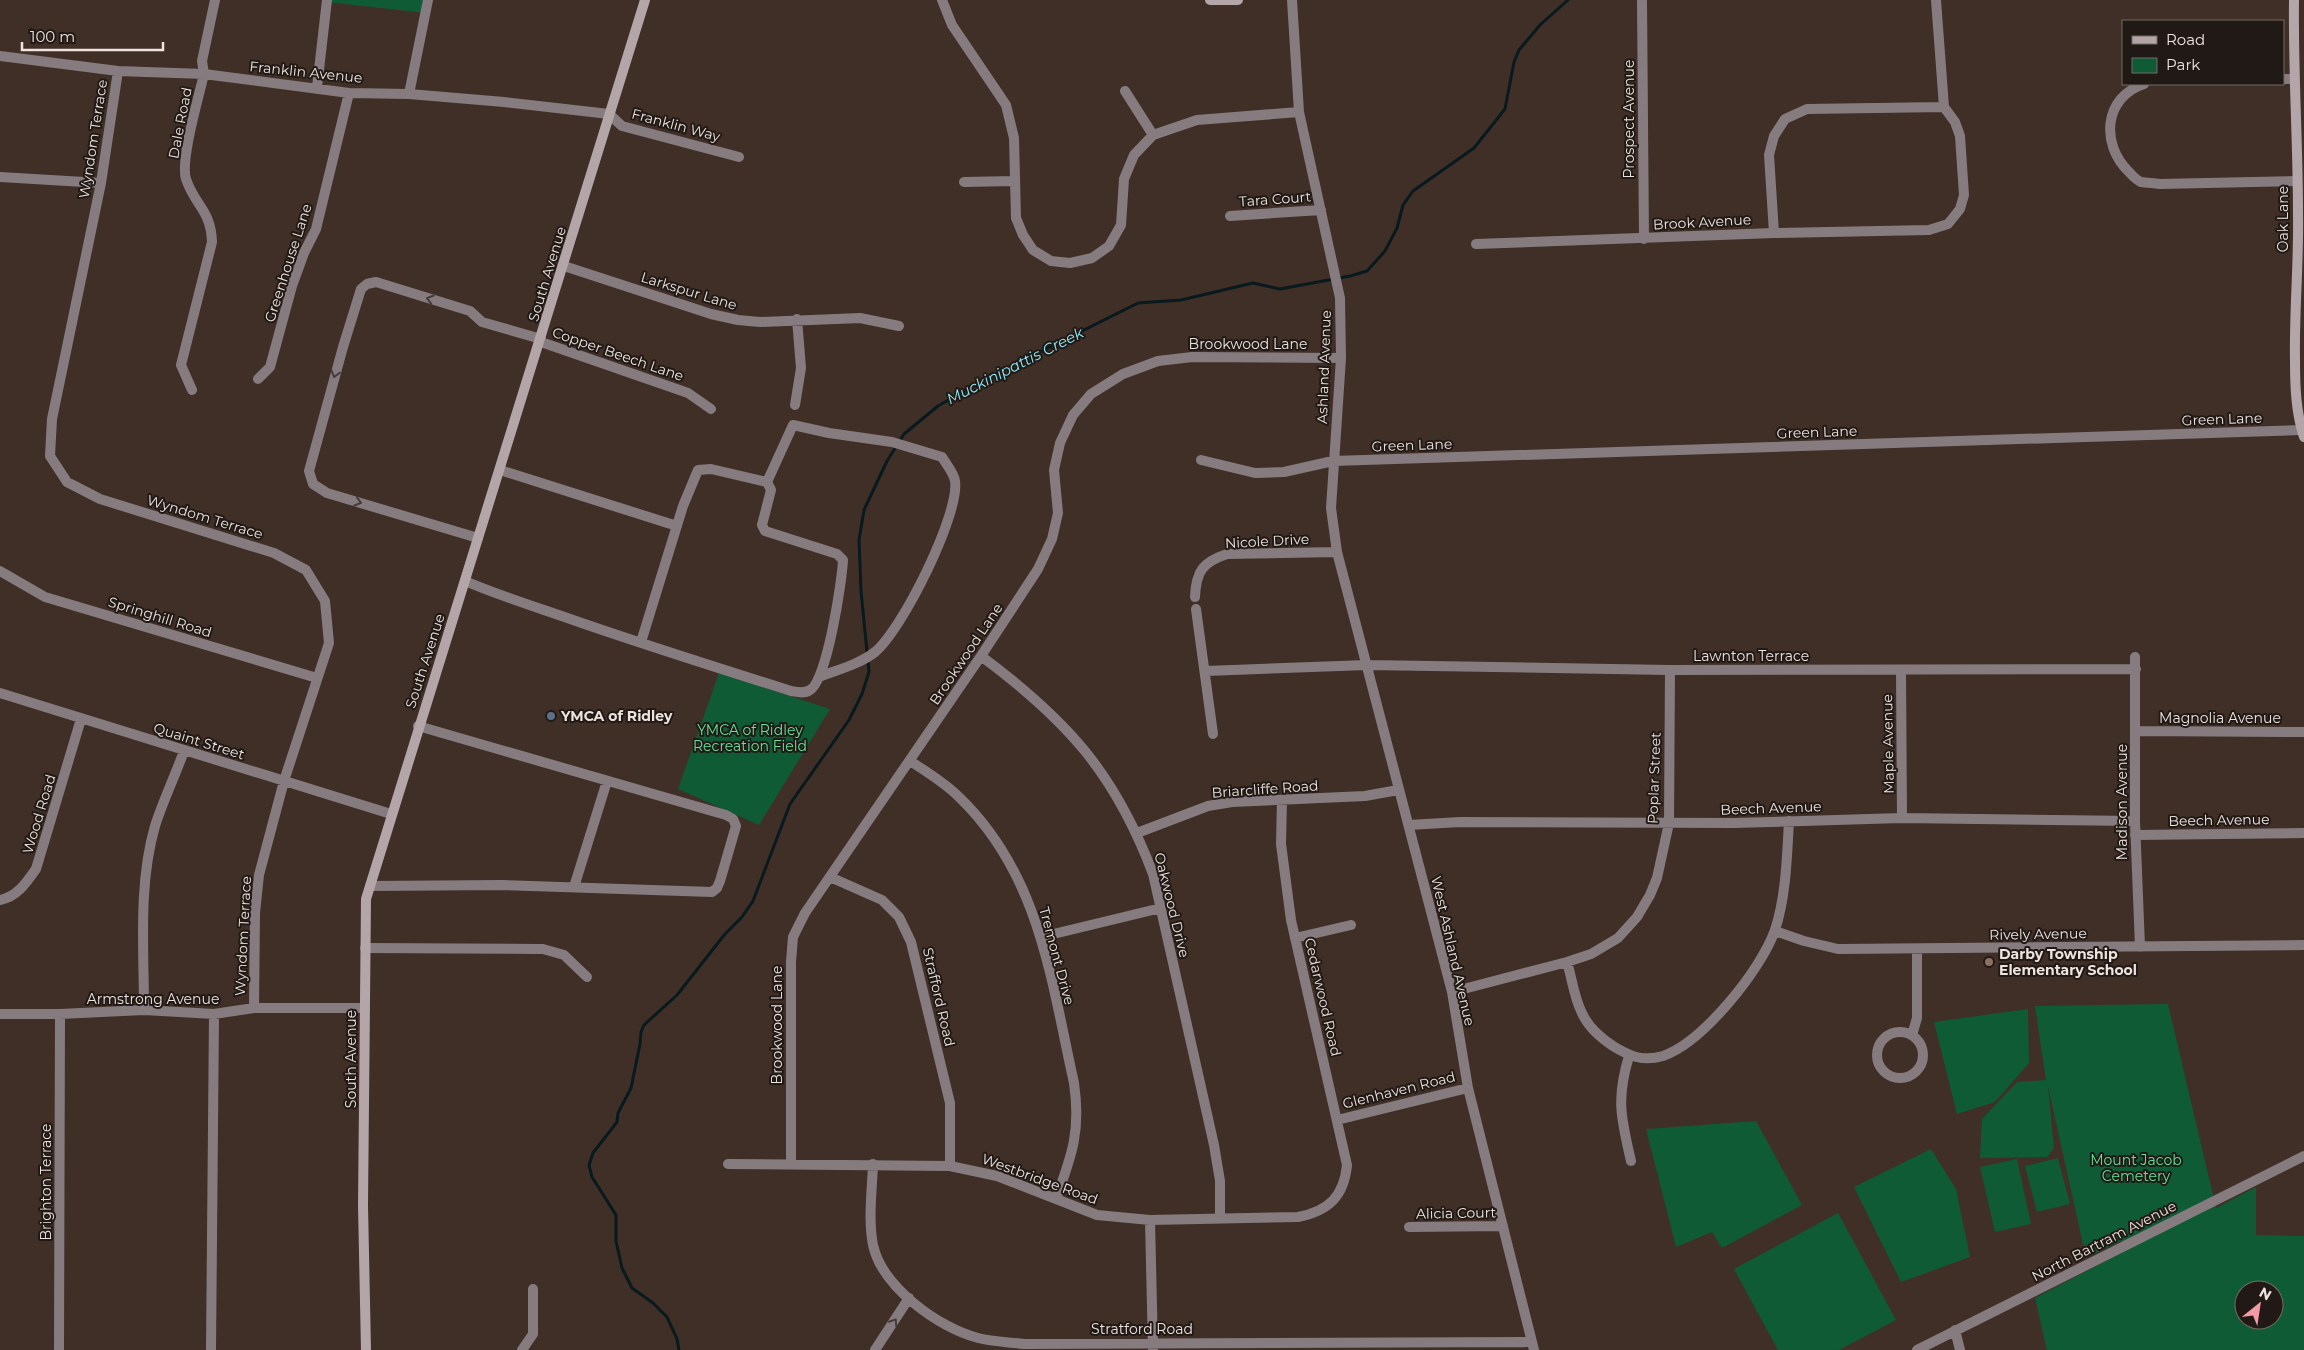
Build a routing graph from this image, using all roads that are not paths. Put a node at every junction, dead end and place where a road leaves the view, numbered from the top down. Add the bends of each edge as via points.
1 (215, 0) edge
2 (327, 0) edge
3 (428, 0) edge
4 (646, 0) edge
5 (942, 0) edge
6 (1210, 0) edge
7 (1238, 0) edge
8 (1292, 0) edge
9 (1642, 0) edge
10 (1936, 0) edge
11 (2294, 0) edge
12 (0, 56) edge
13 (118, 71) junction
14 (204, 74) junction
15 (2284, 79) edge
16 (2294, 79) junction
17 (2142, 85) edge
18 (317, 88) junction
19 (1124, 91) dead end
20 (349, 92) junction
21 (410, 94) junction
22 (1944, 107) junction
23 (1299, 112) junction
24 (609, 114) junction
25 (1152, 135) junction
26 (739, 157) dead end
27 (0, 177) edge
28 (1014, 181) junction
29 (2297, 181) junction
30 (964, 182) dead end
31 (100, 183) junction
32 (1321, 210) junction
33 (2301, 214) edge
34 (1230, 216) dead end
35 (1774, 233) junction
36 (1644, 238) junction
37 (1476, 244) dead end
38 (564, 266) junction
39 (796, 319) junction
40 (900, 326) dead end
41 (541, 341) junction
42 (1341, 358) junction
43 (2300, 371) edge
44 (258, 379) dead end
45 (192, 390) dead end
46 (795, 405) dead end
47 (711, 409) dead end
48 (2303, 434) edge
49 (1202, 460) dead end
50 (1333, 461) junction
51 (500, 470) junction
52 (767, 482) junction
53 (677, 526) junction
54 (478, 538) junction
55 (1337, 552) junction
56 (1, 575) edge
57 (464, 581) junction
58 (1195, 597) dead end
59 (1196, 609) dead end
60 (1355, 617) joint
61 (641, 642) junction
62 (981, 656) junction
63 (2135, 657) dead end
64 (1367, 665) junction
65 (2136, 669) junction
66 (1670, 670) junction
67 (1901, 670) junction
68 (1206, 671) junction
69 (318, 678) junction
70 (819, 678) junction
71 (0, 693) edge
72 (81, 719) junction
73 (418, 726) junction
74 (2136, 731) junction
75 (2304, 732) edge
76 (1213, 734) dead end
77 (184, 751) junction
78 (910, 761) junction
79 (284, 781) junction
80 (607, 781) junction
81 (1398, 790) junction
82 (1282, 800) junction
83 (391, 814) junction
84 (1902, 818) junction
85 (1789, 821) junction
86 (2135, 821) junction
87 (1669, 823) junction
88 (1409, 826) junction
89 (1138, 833) junction
90 (2304, 833) edge
91 (2135, 835) junction
92 (830, 877) junction
93 (370, 886) junction
94 (574, 887) junction
95 (0, 900) edge
96 (1161, 908) junction
97 (1351, 925) dead end
98 (1775, 931) junction
99 (1040, 936) junction
100 (1295, 938) junction
101 (2304, 945) edge
102 (2140, 947) junction
103 (365, 948) junction
104 (1917, 949) junction
105 (1568, 962) junction
106 (587, 977) dead end
107 (1452, 992) junction
108 (254, 1008) junction
109 (365, 1008) junction
110 (144, 1010) junction
111 (0, 1014) edge
112 (60, 1014) junction
113 (214, 1014) junction
114 (1912, 1036) junction
115 (1629, 1056) junction
116 (1468, 1088) junction
117 (1337, 1120) junction
118 (2304, 1156) edge
119 (1631, 1161) dead end
120 (791, 1163) junction
121 (728, 1164) dead end
122 (873, 1164) junction
123 (950, 1166) junction
124 (1337, 1196) joint
125 (1056, 1200) junction
126 (1220, 1218) junction
127 (1150, 1220) junction
128 (1503, 1226) junction
129 (1409, 1227) dead end
130 (533, 1288) dead end
131 (909, 1298) junction
132 (1955, 1330) junction
133 (1153, 1346) edge
134 (1417, 1346) edge
135 (1533, 1346) edge
136 (1022, 1347) edge
137 (1294, 1347) edge
138 (60, 1350) edge
139 (211, 1350) edge
140 (366, 1350) edge
141 (522, 1350) edge
142 (875, 1350) edge
143 (1917, 1350) edge
144 (1960, 1350) edge

1 - 14 street, Dale Road via 202,61
2 - 18 street
3 - 21 street
4 - 24 street, South Avenue
5 - 28 street via 952,25 1006,105 1014,138
6 - 7 street
8 - 23 street, Ashland Avenue
9 - 36 street, Prospect Avenue
10 - 22 street
11 - 16 street, Oak Lane
12 - 13 street, Franklin Avenue
13 - 14 street, Franklin Avenue
13 - 31 street, Wyndom Terrace
14 - 18 street, Franklin Avenue
14 - 45 street, Dale Road via 185,178 211,226 212,242 181,365
15 - 16 street
16 - 29 street, Oak Lane
17 - 29 street via 2122,96 2112,116 2110,140 2120,164 2139,181 2160,184
18 - 20 street, Franklin Avenue
19 - 25 street
20 - 21 street, Franklin Avenue
20 - 44 street, Greenhouse Lane via 316,229 292,286 270,367
21 - 24 street, Franklin Avenue
22 - 35 street via 1807,109 1785,119 1774,136 1769,155
22 - 35 street, Brook Avenue via 1960,136 1964,195 1960,209 1948,224 1929,230
23 - 25 street via 1197,120
23 - 32 street, Ashland Avenue
24 - 26 street, Franklin Way via 622,126
24 - 38 street, South Avenue
25 - 28 street via 1134,155 1124,179 1121,225 1109,246 1092,258 1070,263 1051,261 1033,250 1022,235 1016,218
27 - 31 street
28 - 30 street
29 - 33 street, Oak Lane
31 - 69 street, Wyndom Terrace via 52,419 50,456 67,482 100,499 274,553 306,570 325,601 327,618 329,643
32 - 34 street, Tara Court
32 - 42 street, Ashland Avenue via 1340,298
33 - 43 street, Oak Lane
35 - 36 street, Brook Avenue
36 - 37 street, Brook Avenue
38 - 39 street, Larkspur Lane via 711,314 760,322
38 - 41 street, South Avenue
39 - 40 street, Larkspur Lane via 860,318
39 - 46 street via 801,368
41 - 47 street, Copper Beech Lane via 688,392
41 - 51 street, South Avenue
41 -> 54 street, Copper Beech Lane via 482,322 470,311 376,282 361,290 343,346 309,471 313,484 327,492
42 - 50 street, Ashland Avenue
42 - 62 street, Brookwood Lane via 1192,357 1158,361 1123,374 1090,394 1074,415 1060,443 1054,470 1058,513 1052,539 1038,569
43 - 48 street, Oak Lane via 2297,402
48 - 50 street, Green Lane
49 - 50 street, Green Lane via 1255,473 1284,472
50 - 55 street, Ashland Avenue via 1331,508
51 - 53 street
51 - 54 street, South Avenue
52 - 53 street via 711,468 698,470
52 - 70 street via 771,490 762,525 765,531 837,554 843,560 836,614
52 - 70 street via 793,425 892,442 942,457 955,480 951,511 916,596 903,618 875,652
53 - 61 street
54 - 57 street, South Avenue
55 - 58 street, Nicole Drive via 1221,556 1200,570
55 - 60 street, Ashland Avenue
56 - 69 street, Springhill Road via 45,597
57 - 61 street
57 - 73 street, South Avenue
59 - 68 street
60 - 64 street, West Ashland Avenue
61 - 70 street via 791,691 812,690
62 - 78 street, Brookwood Lane
62 - 89 street, Oakwood Drive via 1042,704 1076,739 1110,784
63 - 65 street, Madison Avenue
64 - 66 street, Lawnton Terrace
64 - 68 street, Lawnton Terrace
64 - 81 street, West Ashland Avenue
65 - 67 street, Lawnton Terrace
65 - 74 street, Madison Avenue
66 - 67 street, Lawnton Terrace
66 - 87 street, Poplar Street
67 - 84 street, Maple Avenue
68 - 76 street
69 - 79 street, Wyndom Terrace
71 - 72 street, Quaint Street
72 - 77 street, Quaint Street
72 - 95 street, Wood Road via 36,869 25,885
73 - 80 street
73 - 83 street, South Avenue
74 - 75 street, Magnolia Avenue
74 - 86 street, Madison Avenue
77 - 79 street, Quaint Street
77 - 110 street via 155,826 148,865 144,904
78 - 92 street, Brookwood Lane
78 - 99 street, Tremont Drive via 957,796 987,828 1024,889
79 - 83 street, Quaint Street
79 - 108 street, Wyndom Terrace via 259,876 255,913
80 - 94 street
80 - 94 street via 733,819 736,826 720,881 712,892
81 - 82 street, Briarcliffe Road via 1365,796
81 - 88 street, West Ashland Avenue
82 - 89 street, Briarcliffe Road via 1208,806
82 - 100 street, Cedarwood Road via 1281,844
83 - 93 street, South Avenue
84 - 85 street, Beech Avenue
84 - 86 street, Beech Avenue
85 - 87 street, Beech Avenue
85 - 98 street via 1785,880
86 - 91 street, Madison Avenue
87 - 88 street, Beech Avenue via 1473,822
87 - 105 street, Poplar Street via 1657,878 1637,918 1605,946
88 - 107 street, West Ashland Avenue
89 - 96 street, Oakwood Drive
90 - 91 street, Beech Avenue
91 - 102 street, Madison Avenue
92 - 120 street, Brookwood Lane via 798,925 792,948
92 - 123 street, Strafford Road via 882,900 898,917 912,942 950,1103
93 - 94 street
93 - 103 street, South Avenue via 366,899
96 - 99 street
96 - 126 street, Oakwood Drive via 1214,1144 1220,1181
97 - 100 street
98 - 104 street, Rively Avenue via 1838,949
98 - 115 street via 1751,975 1726,1007 1686,1044 1663,1056
99 - 125 street, Tremont Drive via 1078,1107 1072,1156
100 - 117 street, Cedarwood Road
101 - 102 street, Rively Avenue
102 - 104 street, Rively Avenue
103 - 106 street via 543,949 564,954
103 - 109 street, South Avenue
104 - 114 street via 1916,1018
105 - 107 street, Poplar Street
105 - 115 street via 1582,1014 1598,1036
107 - 116 street, West Ashland Avenue
108 - 109 street, Armstrong Avenue
108 - 113 street, Armstrong Avenue
109 - 140 street, South Avenue via 363,1205
110 - 112 street, Armstrong Avenue
110 - 113 street, Armstrong Avenue
111 - 112 street, Armstrong Avenue
112 - 138 street, Brighton Terrace
113 - 139 street
114 - 114 street via 1894,1033 1882,1040 1878,1060 1884,1072 1901,1078 1916,1072 1922,1050
115 - 119 street via 1621,1082 1620,1106
116 - 117 street, Glenhaven Road
116 - 128 street, West Ashland Avenue
117 - 124 street, Cedarwood Road via 1347,1165 1344,1184
118 - 132 street, North Bartram Avenue
120 - 121 street, Westbridge Road
120 - 122 street, Westbridge Road
122 - 123 street, Westbridge Road
122 - 131 street, Stratford Road via 871,1231 874,1246 884,1269
123 - 125 street, Westbridge Road via 997,1176
124 - 126 street, Westbridge Road via 1321,1210 1298,1217
125 - 127 street, Westbridge Road via 1097,1214
126 - 127 street, Westbridge Road
127 - 133 street
128 - 129 street, Alicia Court
128 - 135 street, West Ashland Avenue
130 - 141 street via 533,1334
131 - 136 street, Stratford Road via 940,1322 961,1333
142 -> 131 street
132 - 143 street, North Bartram Avenue
132 - 144 street
133 - 136 street, Stratford Road
133 - 137 street, Stratford Road
134 - 135 street, Stratford Road
134 - 137 street, Stratford Road

